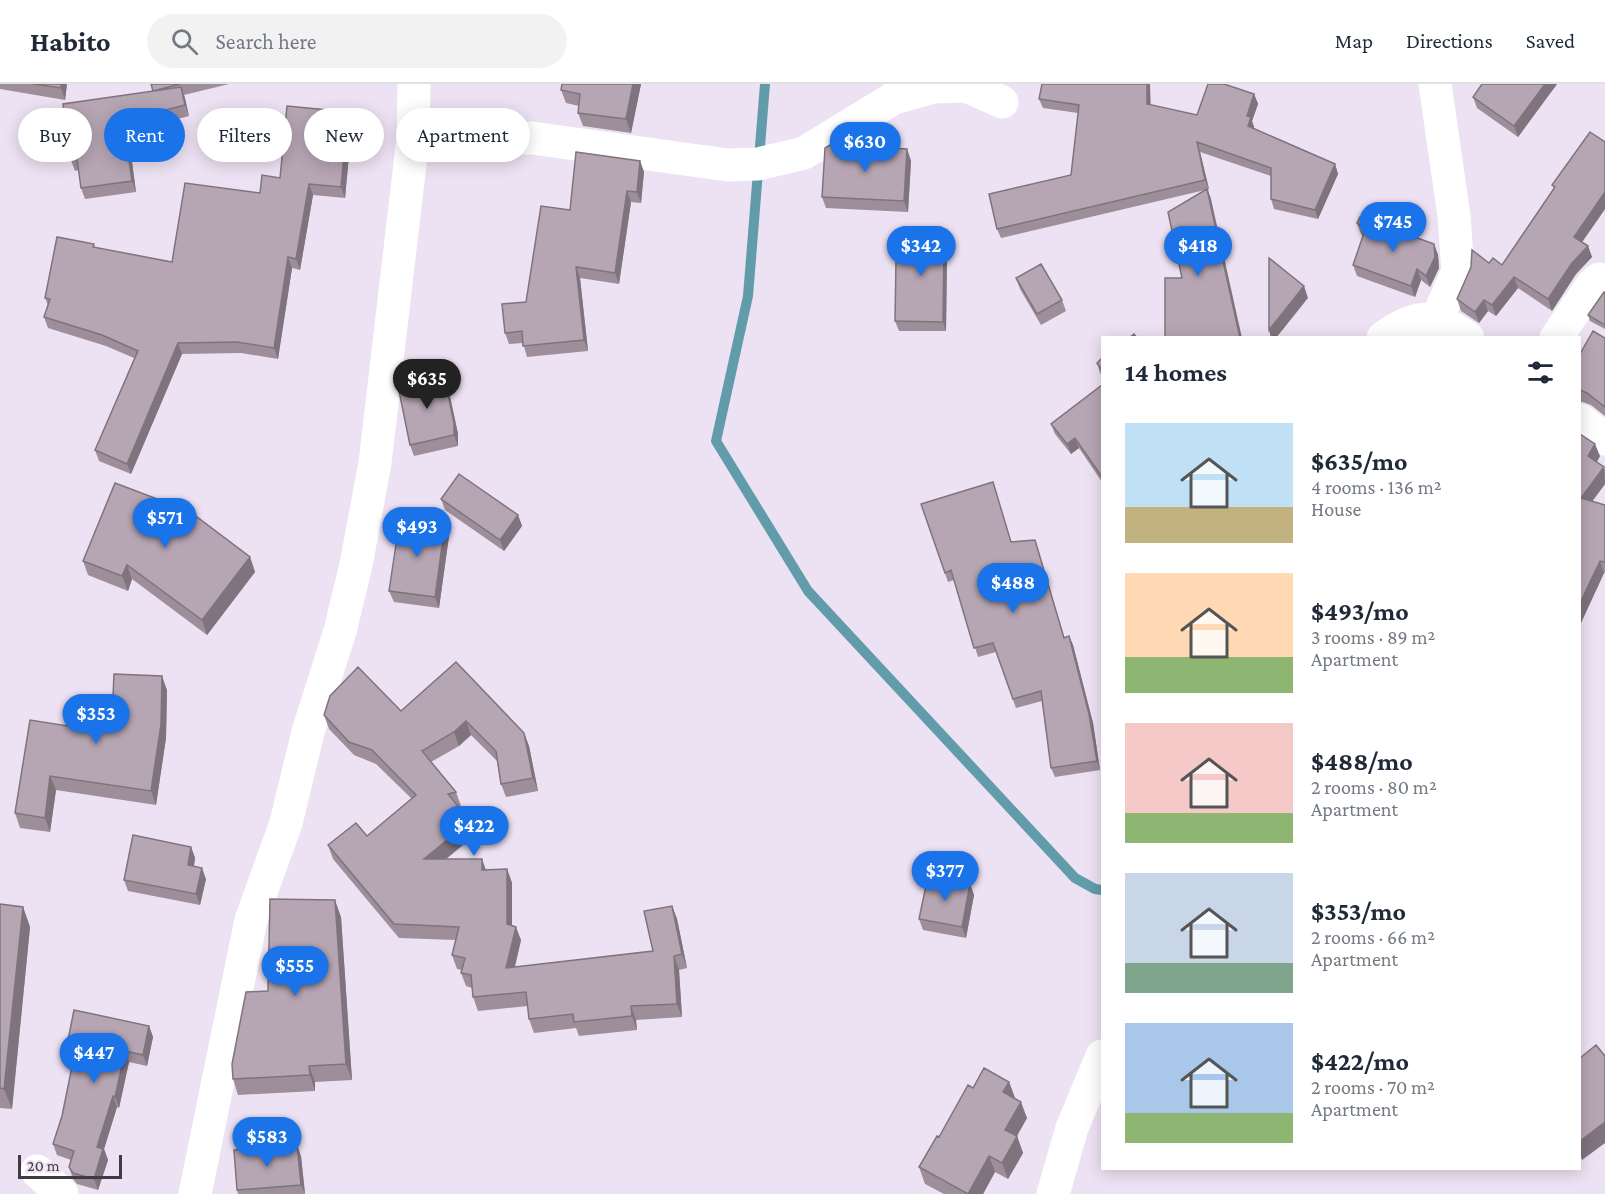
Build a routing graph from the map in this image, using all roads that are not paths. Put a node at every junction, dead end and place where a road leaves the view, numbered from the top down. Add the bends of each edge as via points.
1 (414, 84) edge
2 (1435, 84) edge
3 (1002, 102) dead end
4 (414, 108) edge
5 (530, 138) edge
6 (410, 162) edge
7 (1605, 280) edge
8 (1436, 321) junction
9 (1386, 336) edge
10 (1465, 336) edge
11 (1557, 336) edge
12 (1581, 421) edge
13 (1605, 440) edge
14 (1101, 1058) edge
15 (37, 1171) dead end
16 (62, 1194) edge
17 (195, 1194) edge
18 (1053, 1194) edge

1 - 4 street
2 - 8 street via 1458,271
3 - 5 street via 966,86 933,87 894,98 804,153 758,164 728,165
6 - 17 street via 375,463 356,565 286,823 251,920
7 - 11 street via 1599,279 1592,285
8 - 9 street via 1424,318 1397,327
8 - 10 street via 1451,325
12 - 13 street
14 - 18 street via 1072,1128
15 - 16 street

